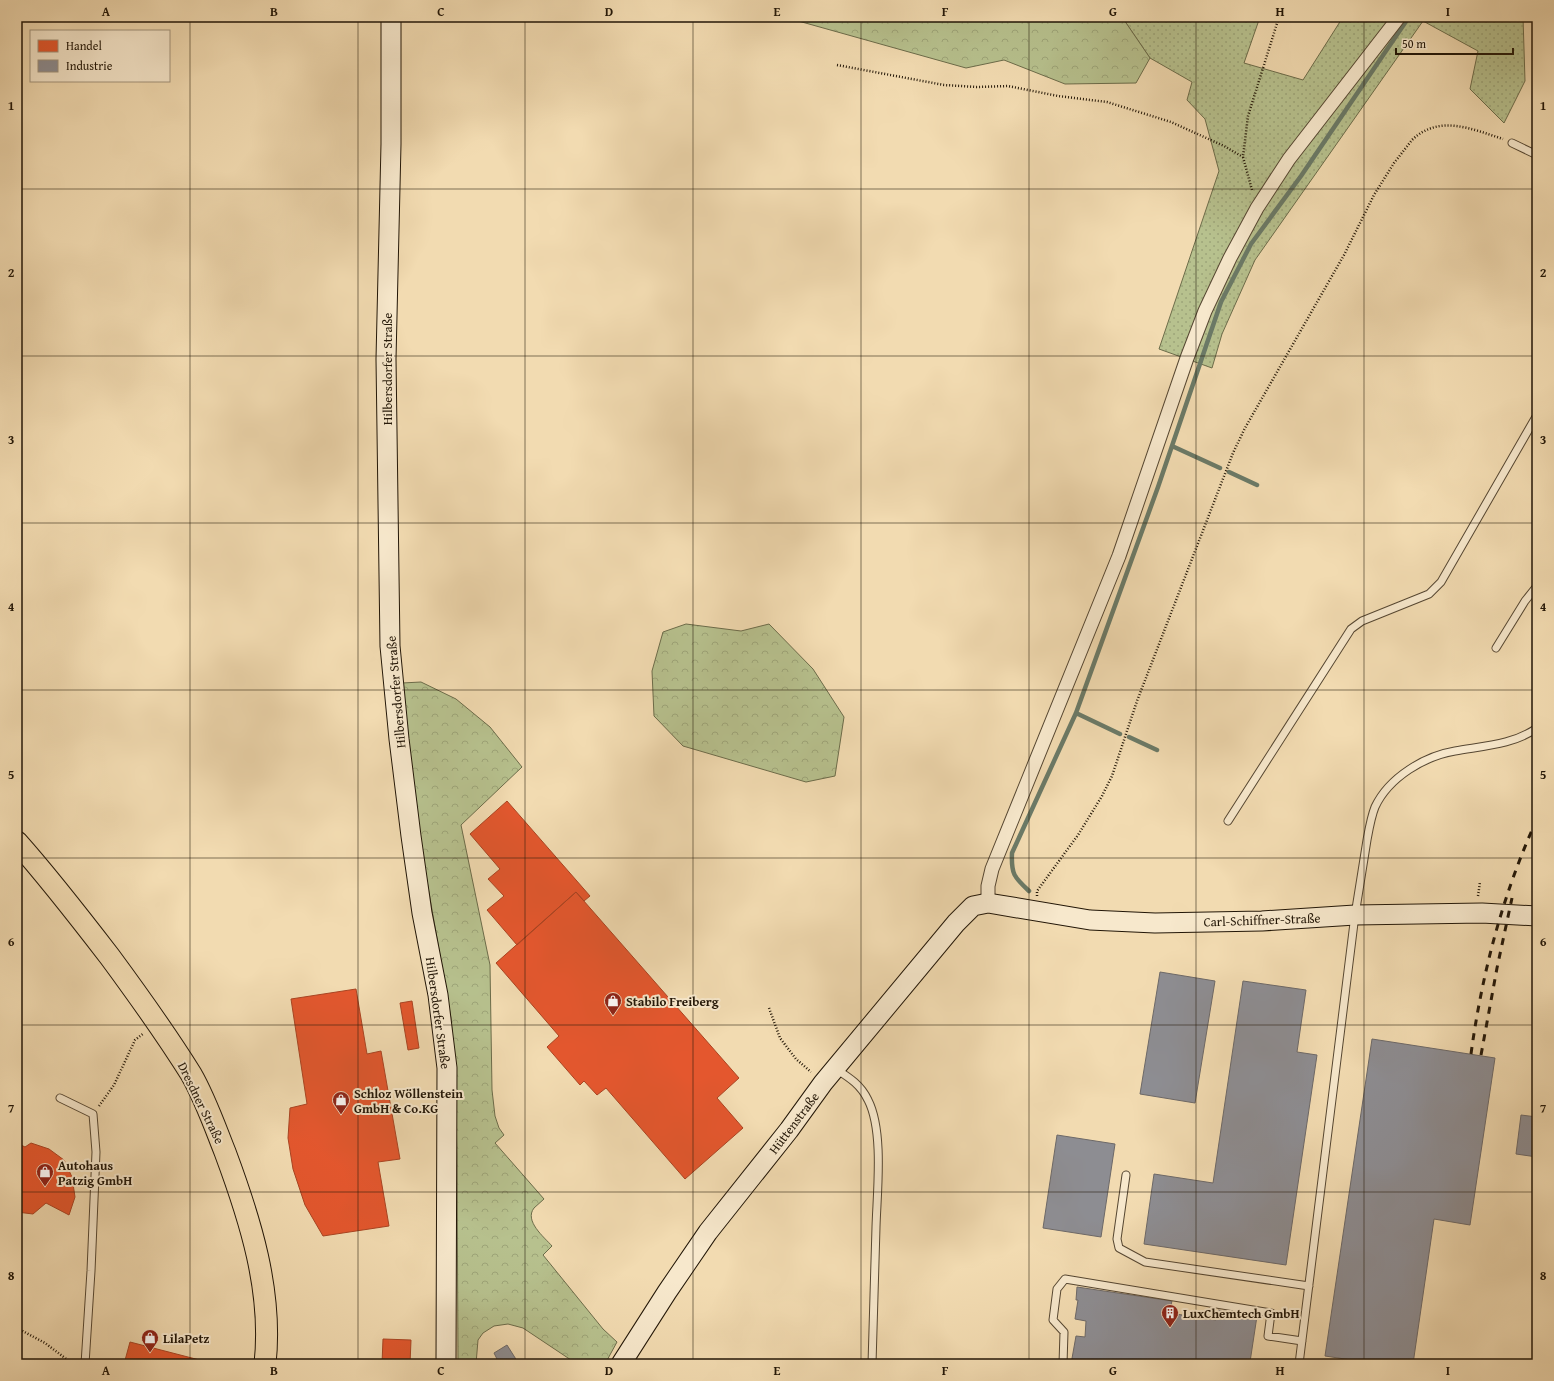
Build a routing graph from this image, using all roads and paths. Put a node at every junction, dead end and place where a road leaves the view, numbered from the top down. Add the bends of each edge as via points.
1 (391, 17) edge
2 (1279, 17) edge
3 (1399, 17) edge
4 (837, 65) dead end
5 (1498, 138) dead end
6 (1512, 142) dead end
7 (1537, 155) edge
8 (1243, 157) junction
9 (1257, 208) junction
10 (1537, 415) edge
11 (1537, 586) edge
12 (1496, 648) dead end
13 (1537, 728) edge
14 (1228, 822) dead end
15 (17, 842) edge
16 (988, 903) junction
17 (1033, 912) junction
18 (1355, 915) junction
19 (1537, 916) edge
20 (769, 1008) dead end
21 (156, 1022) junction
22 (836, 1069) junction
23 (823, 1083) junction
24 (60, 1098) dead end
25 (93, 1114) junction
26 (1126, 1175) dead end
27 (1309, 1286) junction
28 (17, 1328) edge
29 (1302, 1341) junction
30 (73, 1364) edge
31 (85, 1364) edge
32 (265, 1364) edge
33 (446, 1364) edge
34 (621, 1364) edge
35 (872, 1364) edge
36 (1063, 1364) edge
37 (1299, 1364) edge

1 - 33 main road, Hilbersdorfer Straße via 386,359 390,646 411,836 422,913 438,995 447,1068
2 - 8 path via 1248,116
3 - 9 street via 1289,159
4 - 8 path via 944,85 1008,86 1107,102 1171,122
5 - 17 path via 1458,126 1443,125 1429,128 1408,144 1374,195 1344,255 1233,453 1137,701 1112,776 1078,835 1037,891
6 - 7 lane
8 - 9 path
9 - 16 street via 1230,258 1197,331 1119,556 992,869
10 - 14 lane via 1441,582 1429,594 1350,628
11 - 12 lane
13 - 18 lane via 1512,741 1446,753 1423,762 1402,775 1387,790 1376,807 1370,826
15 - 21 main road, Dresdner Straße via 69,903
16 - 17 main road, Carl-Schiffner-Straße
16 - 22 main road, Hüttenstraße via 973,906 956,923
17 - 18 main road, Carl-Schiffner-Straße via 1090,920 1154,923 1262,921
18 - 19 main road, Carl-Schiffner-Straße via 1482,913
18 - 27 lane
20 - 23 path via 780,1038 796,1058
21 - 25 path via 135,1040 114,1085
21 - 32 main road, Dresdner Straße via 192,1076 216,1127 244,1204 264,1292
22 - 23 main road, Hüttenstraße
22 - 35 lane via 862,1088 876,1121 878,1164
23 - 34 main road, Hüttenstraße via 708,1232
24 - 25 lane
25 - 31 lane via 96,1152
26 - 27 lane via 1117,1239 1119,1248 1131,1256 1145,1262
27 - 29 lane
28 - 30 path
29 - 36 lane via 1268,1336 1271,1313 1065,1279 1057,1289 1053,1320 1064,1332
29 - 37 lane

